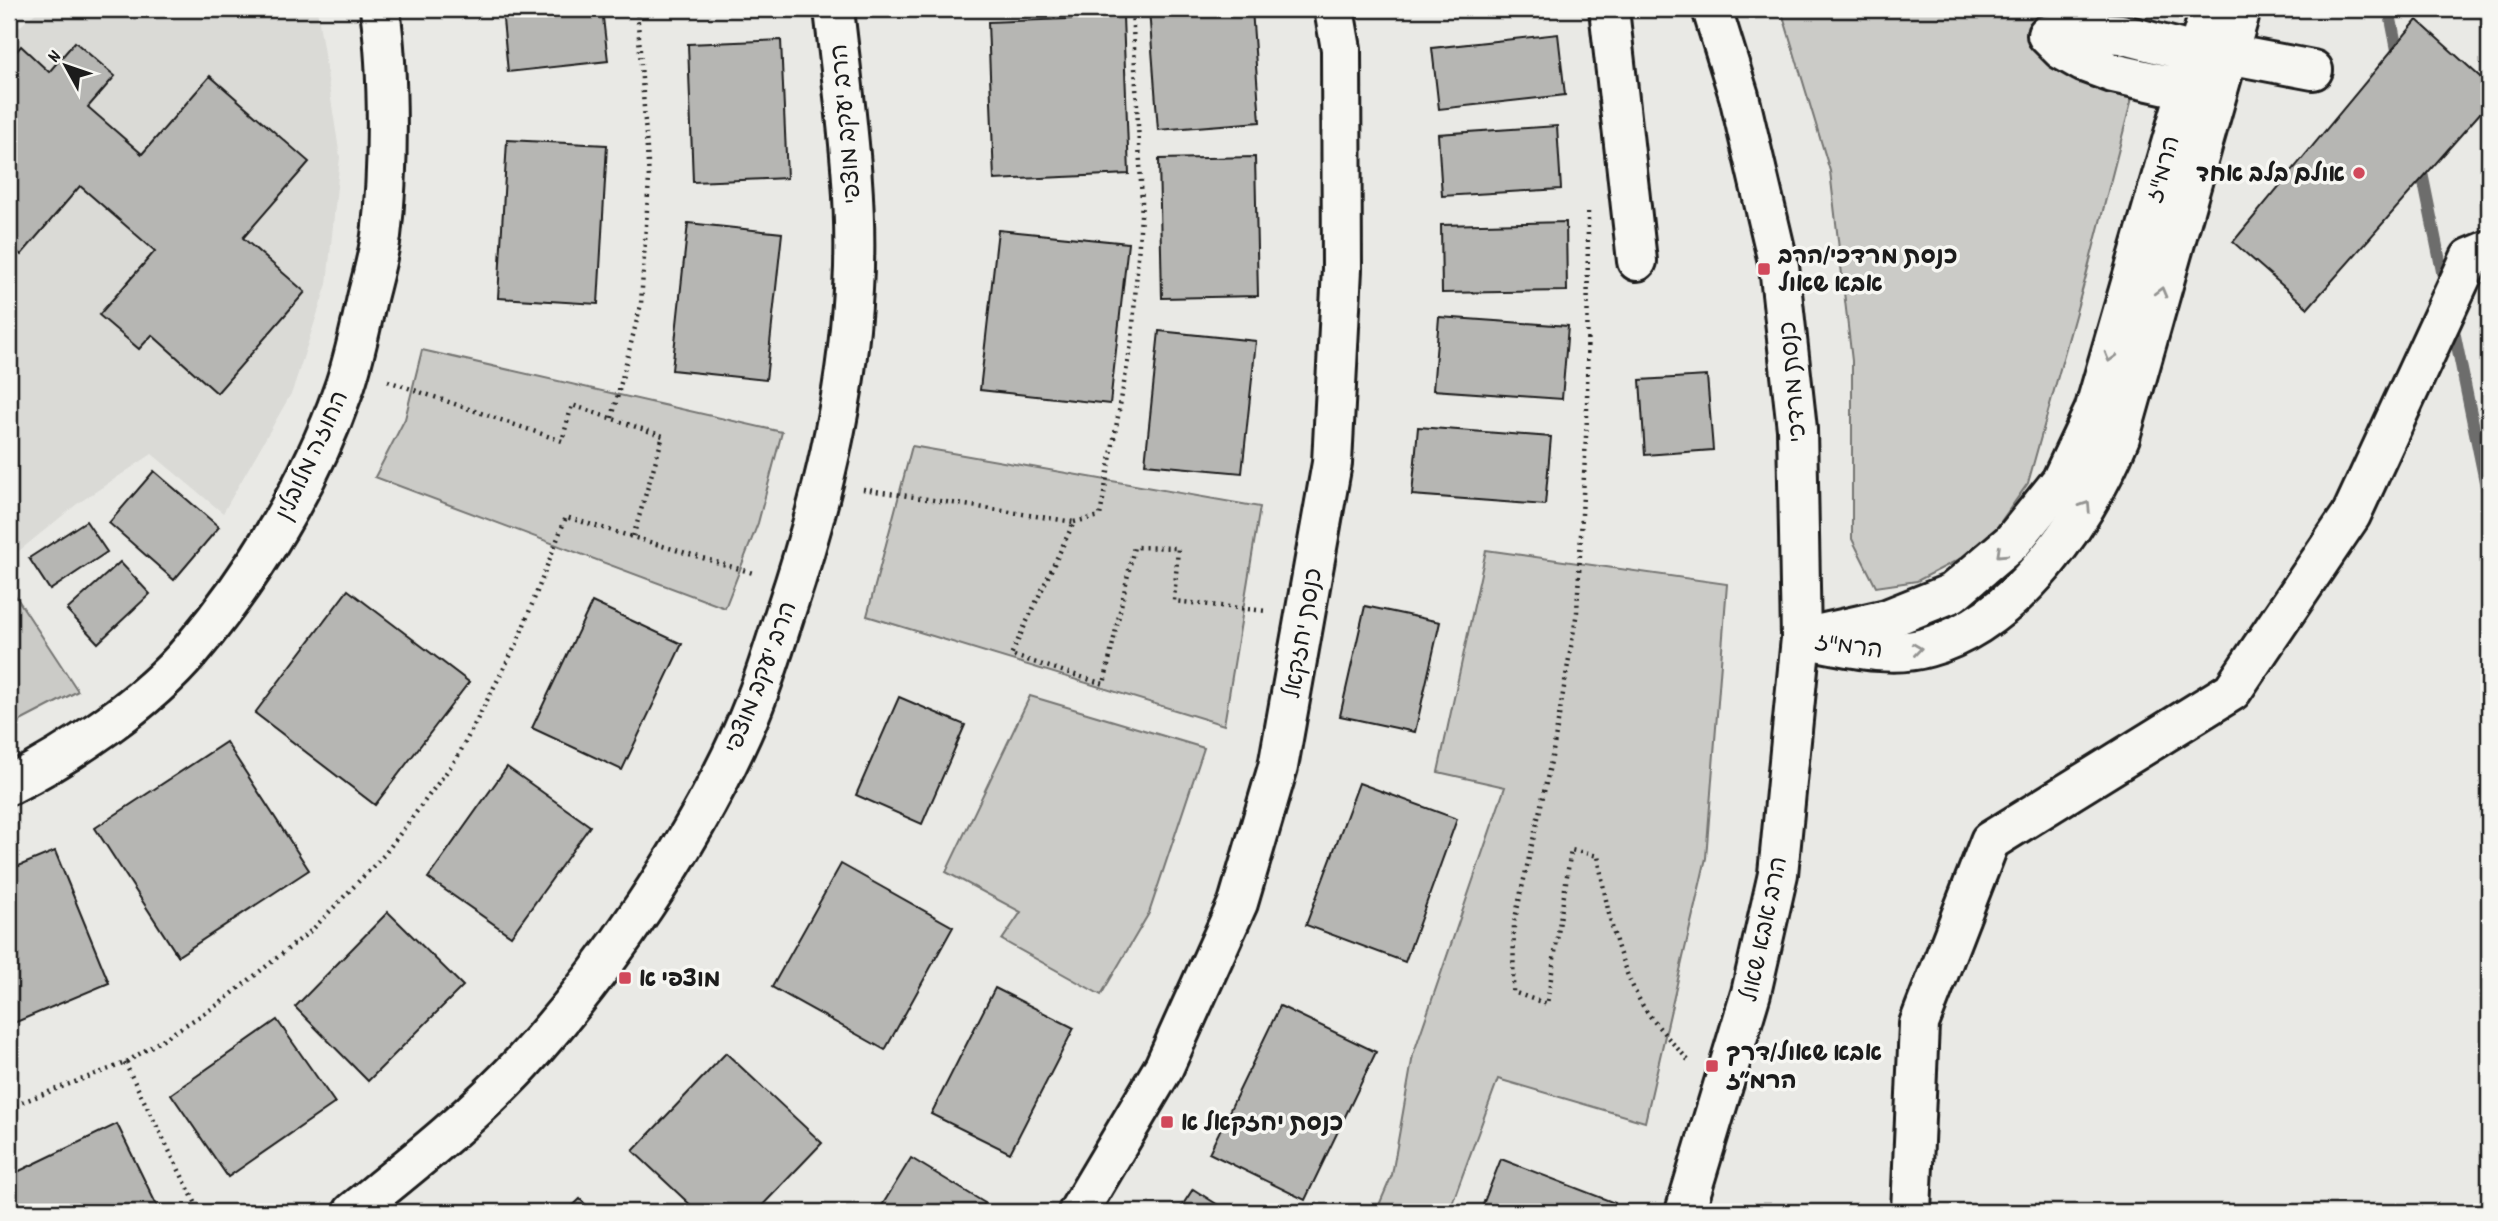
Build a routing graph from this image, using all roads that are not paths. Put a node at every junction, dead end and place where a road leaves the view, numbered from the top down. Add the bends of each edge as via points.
1 (380, 9) edge
2 (834, 9) edge
3 (1334, 9) edge
4 (1609, 9) edge
5 (1712, 9) edge
6 (2210, 9) edge
7 (2241, 9) edge
8 (2215, 61) junction
9 (2312, 71) dead end
10 (2185, 89) junction
11 (2489, 250) edge
12 (1637, 261) dead end
13 (1801, 638) junction
14 (9, 785) edge
15 (353, 1212) edge
16 (1078, 1212) edge
17 (1685, 1212) edge
18 (1911, 1212) edge

1 - 14 street, החוזה מלובלין via 385,135 381,237 350,368 296,495 235,593 190,652 79,745
2 - 15 street, הרב יעקב מוצפי via 854,216 853,289 840,415 794,585 743,732 706,804 646,901 579,995 522,1063 458,1125
3 - 16 street, כנסת יחזקאל via 1341,49 1342,269 1332,463 1278,767 1238,903 1164,1068
4 - 12 street
5 - 13 street, כנסת מרדכי via 1739,96 1779,266 1797,429
6 - 8 street, הרמ"ז
7 - 8 street, הרמ"ז
8 - 9 street
8 - 10 street, הרמ"ז
8 - 10 street via 2121,34 2070,31 2047,35 2083,62
13 -> 8 street, הרמ"ז via 1895,652 1927,648 1959,634 2012,596 2068,533 2092,498 2120,437
10 -> 13 street, הרמ"ז via 2094,411 2061,481 2012,542 1952,593 1887,619
11 - 18 street via 2470,258 2351,515 2232,691 1990,841 1919,1024
13 - 17 street, הרב אבא שאול via 1778,874 1751,993

